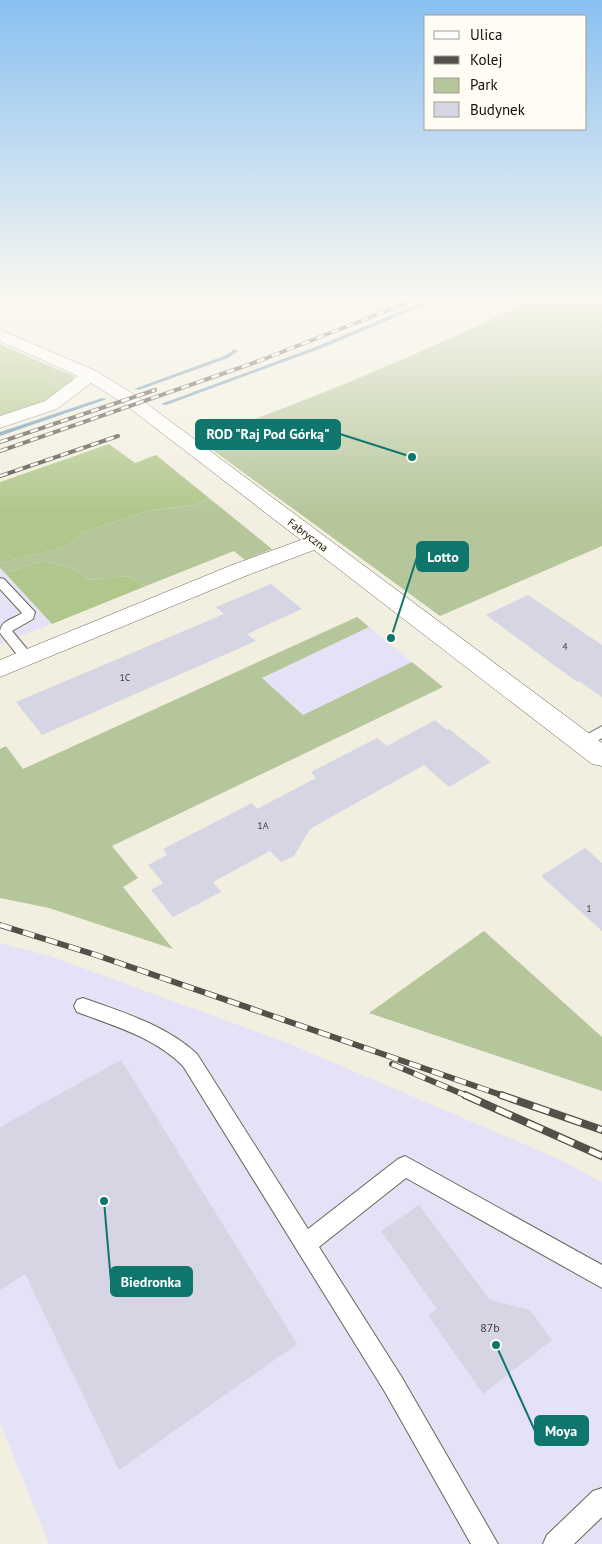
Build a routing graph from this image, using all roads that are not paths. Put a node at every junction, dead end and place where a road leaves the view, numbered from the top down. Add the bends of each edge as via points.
1 (74, 368) edge
2 (90, 375) junction
3 (0, 422) edge
4 (316, 542) junction
5 (0, 582) edge
6 (27, 658) junction
7 (0, 669) edge
8 (602, 731) edge
9 (584, 743) junction
10 (602, 757) edge
11 (83, 1006) dead end
12 (306, 1244) junction
13 (602, 1277) edge
14 (602, 1500) edge
15 (485, 1544) edge
16 (556, 1544) edge

1 - 2 street, Fabryczna
2 - 3 street via 51,406
2 - 4 street, Fabryczna via 136,404
4 - 6 street
4 - 9 street, Fabryczna
5 - 6 lane via 29,612 28,616 8,626 6,631
6 - 7 street
8 - 9 lane
9 - 10 street, Fabryczna
11 - 12 lane via 182,1050
12 - 13 lane via 405,1166
12 - 15 lane via 393,1384
14 - 16 lane

